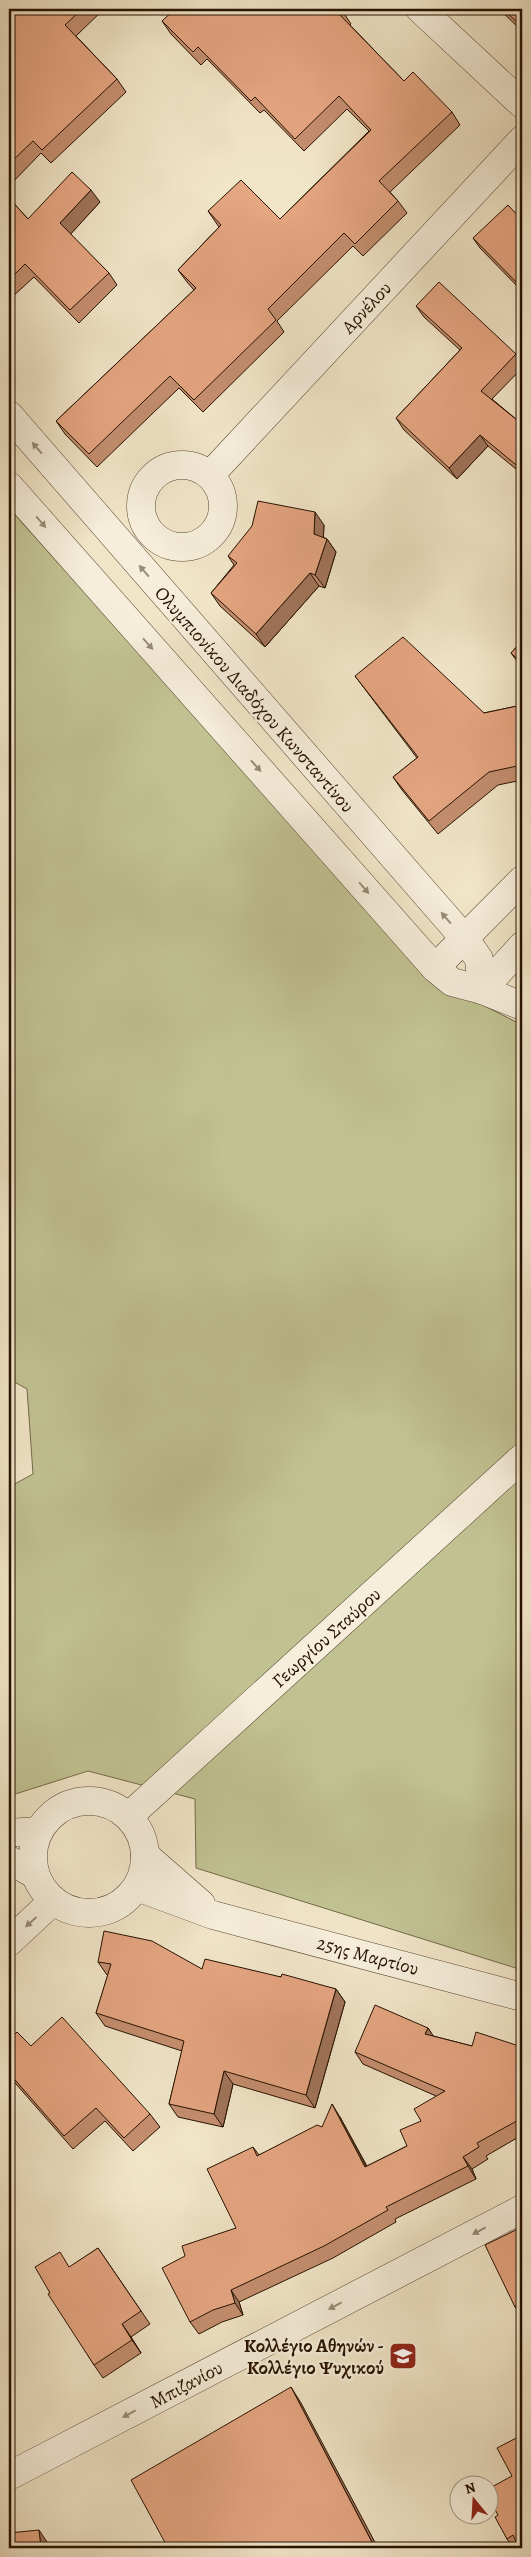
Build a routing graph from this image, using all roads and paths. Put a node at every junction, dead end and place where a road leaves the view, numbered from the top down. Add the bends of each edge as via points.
1 (420, 9) edge
2 (522, 104) edge
3 (522, 140) edge
4 (9, 416) edge
5 (210, 474) dead end
6 (9, 486) edge
7 (522, 880) edge
8 (465, 939) junction
9 (522, 946) edge
10 (435, 968) junction
11 (482, 990) junction
12 (522, 1006) edge
13 (522, 1458) edge
14 (129, 1816) junction
15 (38, 1831) junction
16 (9, 1833) edge
17 (145, 1855) junction
18 (9, 1860) edge
19 (34, 1874) junction
20 (137, 1887) junction
21 (54, 1902) junction
22 (213, 1914) junction
23 (9, 1942) edge
24 (522, 1997) edge
25 (522, 2209) edge
26 (9, 2476) edge

1 - 2 street
3 - 5 street, Αρνέλου
8 -> 4 street, Ολυμπιονίκου Διαδόχου Κωνσταντίνου
6 -> 10 street
7 - 8 street
8 - 10 street
8 - 11 street, Ολυμπιονίκου Διαδόχου Κωνσταντίνου via 479,959
9 - 11 street
10 - 11 street via 452,982
11 - 12 street
13 - 14 street, Γεωργίου Σταύρου
14 - 15 street via 103,1801 80,1801 58,1808
14 - 17 street via 141,1834
15 - 16 street
15 - 19 street via 32,1852
17 - 20 street via 144,1871
17 - 22 street, 25ης Μαρτίου
18 - 19 street
19 - 21 street
20 - 21 street via 124,1901 108,1910 89,1914
20 - 22 street, 25ης Μαρτίου
21 -> 23 street
22 - 24 street, 25ης Μαρτίου
25 -> 26 street, Μπιζανίου

